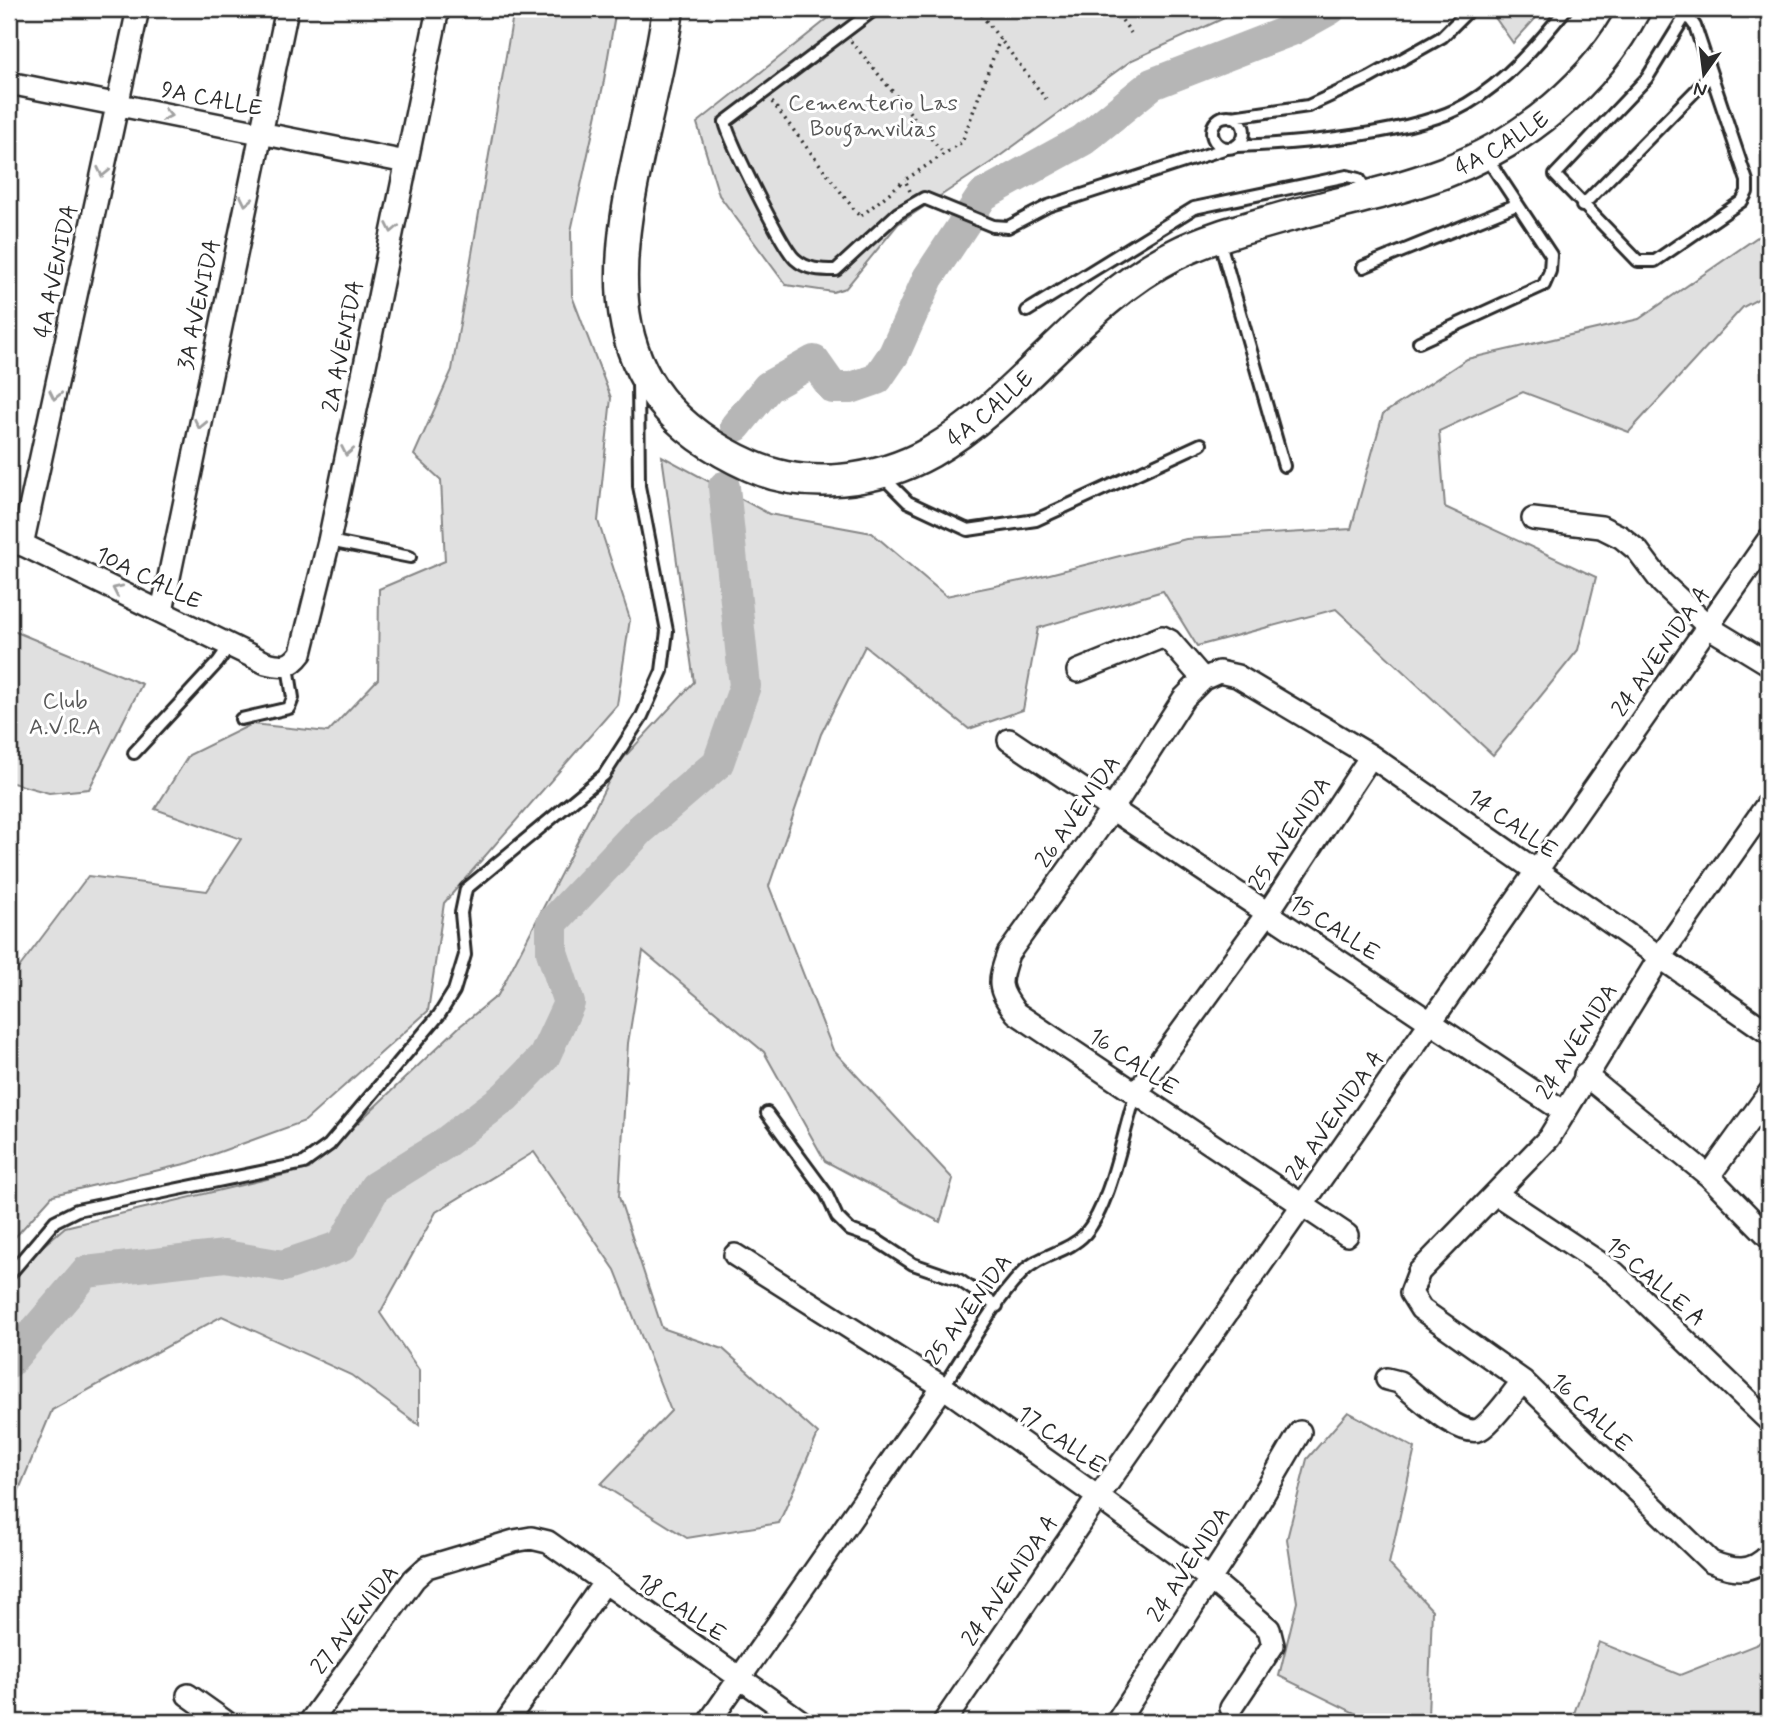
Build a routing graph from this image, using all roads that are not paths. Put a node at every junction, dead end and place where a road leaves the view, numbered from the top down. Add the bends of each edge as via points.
1 (138, 9) edge
2 (286, 9) edge
3 (438, 9) edge
4 (668, 9) edge
5 (875, 9) edge
6 (1470, 9) edge
7 (1566, 9) edge
8 (1635, 9) edge
9 (1685, 11) edge
10 (1711, 75) junction
11 (18, 85) edge
12 (117, 105) junction
13 (1232, 117) junction
14 (260, 134) junction
15 (1232, 147) junction
16 (1485, 155) junction
17 (406, 162) junction
18 (1369, 194) junction
19 (1516, 205) junction
20 (1582, 206) junction
21 (1219, 236) junction
22 (1363, 267) dead end
23 (1027, 311) dead end
24 (1419, 342) dead end
25 (635, 352) junction
26 (1201, 444) dead end
27 (1284, 466) dead end
28 (879, 472) junction
29 (1532, 519) dead end
30 (1769, 539) edge
31 (16, 541) edge
32 (329, 541) junction
33 (410, 557) dead end
34 (162, 611) junction
35 (1710, 628) junction
36 (229, 646) junction
37 (1769, 664) edge
38 (288, 666) junction
39 (1078, 671) dead end
40 (1211, 675) junction
41 (241, 719) dead end
42 (1009, 740) dead end
43 (134, 753) dead end
44 (1371, 756) junction
45 (1769, 802) edge
46 (1113, 808) junction
47 (1536, 872) junction
48 (1267, 914) junction
49 (1660, 957) junction
50 (1002, 995) joint
51 (1432, 1021) junction
52 (1769, 1032) edge
53 (1585, 1075) junction
54 (1769, 1093) edge
55 (1136, 1094) junction
56 (1563, 1111) junction
57 (767, 1113) dead end
58 (1709, 1176) junction
59 (1496, 1194) junction
60 (1302, 1207) junction
61 (1347, 1235) dead end
62 (1769, 1237) edge
63 (735, 1255) dead end
64 (9, 1275) edge
65 (1411, 1293) joint
66 (997, 1306) junction
67 (1387, 1379) dead end
68 (1523, 1381) junction
69 (943, 1387) junction
70 (1769, 1421) edge
71 (1300, 1432) dead end
72 (1098, 1497) junction
73 (530, 1538) joint
74 (1769, 1555) edge
75 (1209, 1578) junction
76 (604, 1583) junction
77 (739, 1679) junction
78 (188, 1695) dead end
79 (1231, 1708) dead end
80 (226, 1722) edge
81 (310, 1722) edge
82 (506, 1722) edge
83 (709, 1722) edge
84 (802, 1722) edge
85 (944, 1722) edge
86 (1117, 1722) edge

1 - 12 street, 4A AVENIDA
2 - 14 street, 3A AVENIDA
3 - 17 street, 2A AVENIDA
4 - 25 main road, 4A CALLE via 620,258 621,291
5 - 15 lane via 725,122 743,166 794,258 813,270 836,270 898,213 919,201 1008,227 1048,206
6 - 13 lane via 1442,37 1308,106
7 - 15 lane via 1536,45 1465,105 1420,122 1373,131
8 - 16 main road, 4A CALLE via 1610,48 1560,103
9 - 10 lane via 1695,26
9 - 20 lane via 1647,78 1556,170 1557,179
10 - 20 lane
10 - 20 lane via 1747,181 1742,201 1647,263 1638,261
11 - 12 street, 9A CALLE
12 -> 14 street, 9A CALLE
12 -> 31 street, 4A AVENIDA
13 - 15 lane via 1241,122 1244,132
13 - 15 lane via 1222,118 1212,129 1217,144
14 - 17 street, 9A CALLE
14 -> 34 street, 3A AVENIDA
16 - 18 main road, 4A CALLE via 1441,174
16 - 19 lane
17 -> 32 street, 2A AVENIDA
18 - 21 main road, 4A CALLE
18 - 23 lane via 1359,179 1347,176 1194,208
19 - 22 lane
19 - 24 lane via 1550,255 1544,285
21 - 27 lane
21 - 28 main road, 4A CALLE via 1173,255 1132,281 954,438 904,465
25 - 28 main road, 4A CALLE via 659,395 693,432 746,463 789,478 830,481
25 - 64 lane via 639,486 667,631 662,671 642,716 604,775 466,889 461,913 465,955 454,991 329,1145 304,1163 77,1210 55,1221
26 - 28 lane via 1036,520 968,530 908,502
29 - 35 street via 1601,527 1621,537
30 - 35 street, 24 AVENIDA A
34 -> 31 street, 10A CALLE
32 - 33 lane
32 - 38 street, 2A AVENIDA via 300,653
34 - 36 street, 10A CALLE
35 - 37 street
35 - 47 street, 24 AVENIDA A
36 - 38 street, 10A CALLE via 266,663
36 - 43 lane
38 - 41 lane via 293,698 289,708
39 - 40 street via 1161,637
40 - 44 street, 14 CALLE via 1237,676
40 - 46 street, 26 AVENIDA via 1184,698
42 - 46 street, 15 CALLE
44 - 47 street, 14 CALLE
44 - 48 street, 25 AVENIDA
45 - 49 street, 24 AVENIDA
46 - 48 street, 15 CALLE
46 - 50 street, 26 AVENIDA via 1008,954 1000,978
47 - 49 street, 14 CALLE
47 - 51 street, 24 AVENIDA A
48 - 51 street, 15 CALLE
48 - 55 street, 25 AVENIDA
49 - 52 street, 14 CALLE
49 - 53 street, 24 AVENIDA
50 - 55 street, 16 CALLE via 1016,1013
51 - 56 street, 15 CALLE
51 - 60 street, 24 AVENIDA A
53 - 56 street, 24 AVENIDA
53 - 58 street
54 - 58 street
55 - 60 street, 16 CALLE
55 - 66 lane, 25 AVENIDA via 1099,1210 1084,1235 1023,1272
56 - 59 street, 24 AVENIDA via 1549,1138
57 - 66 lane via 826,1194 836,1217 850,1230 873,1238 913,1265 959,1280
58 - 62 street
59 - 65 street, 24 AVENIDA via 1419,1272
59 - 70 street, 15 CALLE A via 1615,1273
60 - 61 street, 16 CALLE
60 - 72 street, 24 AVENIDA A
63 - 69 street, 17 CALLE
65 - 68 street, 16 CALLE via 1421,1309
66 - 69 lane, 25 AVENIDA
67 - 68 street via 1399,1382 1458,1428 1470,1432 1481,1429
68 - 74 street, 16 CALLE via 1711,1562 1735,1572 1759,1565
69 - 72 street, 17 CALLE
69 - 77 street, 25 AVENIDA
71 - 75 street, 24 AVENIDA
72 - 75 street, 17 CALLE
72 - 85 street, 24 AVENIDA A
73 - 76 street, 18 CALLE via 548,1542
73 - 81 street, 27 AVENIDA via 427,1567
75 - 79 street, 17 CALLE via 1274,1637
75 - 86 street, 24 AVENIDA
76 - 77 street, 18 CALLE
76 - 82 street
77 - 83 street, 25 AVENIDA
77 - 84 street, 18 CALLE
78 - 80 street

